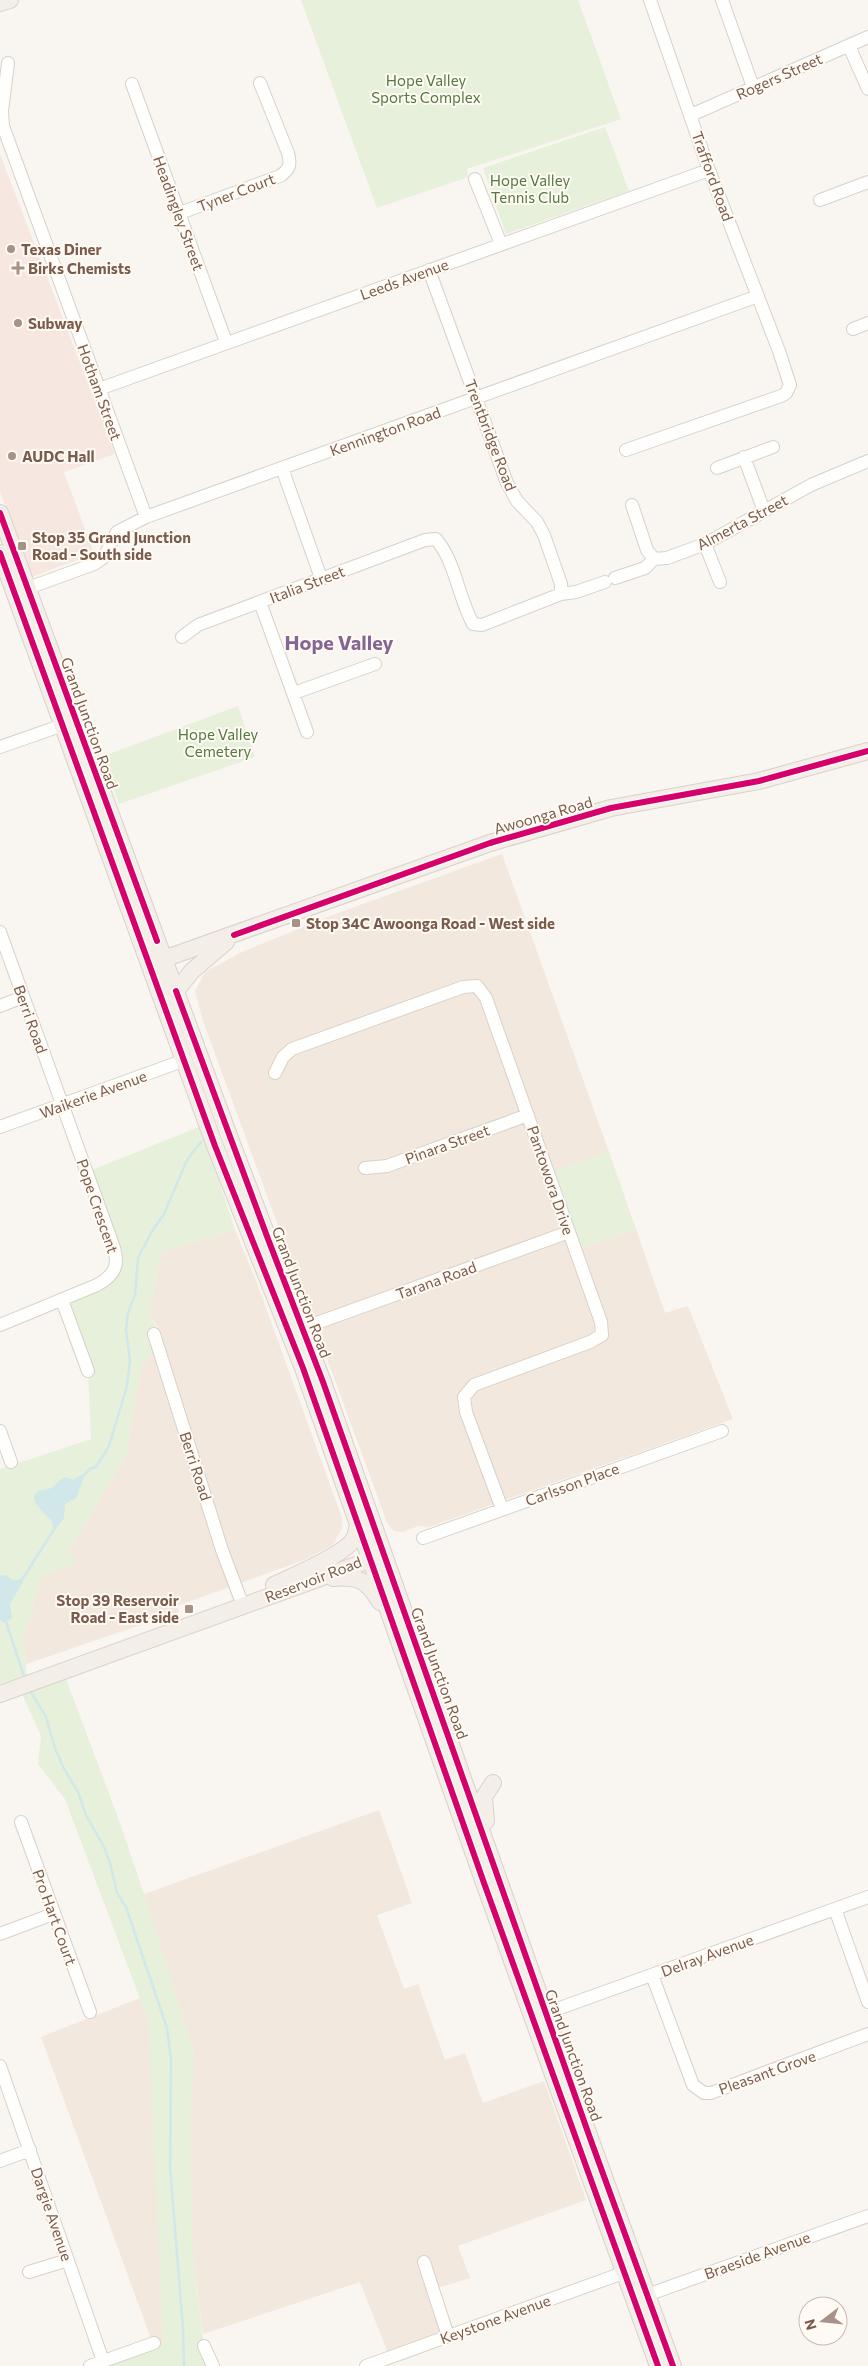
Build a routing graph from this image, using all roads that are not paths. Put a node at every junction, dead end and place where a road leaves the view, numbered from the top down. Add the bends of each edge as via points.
1 (10, 0) edge
2 (650, 0) edge
3 (722, 0) edge
4 (0, 3) edge
5 (868, 37) edge
6 (849, 46) junction
7 (8, 63) dead end
8 (260, 83) dead end
9 (132, 84) dead end
10 (753, 87) junction
11 (868, 89) edge
12 (691, 115) junction
13 (708, 170) junction
14 (475, 179) dead end
15 (868, 182) edge
16 (820, 200) dead end
17 (180, 213) junction
18 (501, 244) junction
19 (429, 270) junction
20 (758, 296) junction
21 (868, 323) edge
22 (853, 329) dead end
23 (226, 342) junction
24 (99, 388) junction
25 (476, 398) junction
26 (773, 447) dead end
27 (626, 450) dead end
28 (744, 458) junction
29 (868, 462) edge
30 (282, 468) junction
31 (717, 468) dead end
32 (632, 505) dead end
33 (764, 511) junction
34 (0, 513) edge
35 (146, 517) junction
36 (436, 539) joint
37 (705, 544) junction
38 (0, 553) edge
39 (654, 559) junction
40 (321, 578) junction
41 (720, 582) dead end
42 (21, 590) junction
43 (561, 594) junction
44 (260, 602) junction
45 (182, 637) dead end
46 (375, 664) dead end
47 (294, 693) junction
48 (69, 722) junction
49 (307, 732) dead end
50 (0, 747) edge
51 (868, 751) edge
52 (0, 932) edge
53 (234, 935) junction
54 (157, 961) junction
55 (176, 991) junction
56 (23, 997) junction
57 (0, 1006) edge
58 (185, 1060) junction
59 (275, 1074) dead end
60 (62, 1105) junction
61 (528, 1116) junction
62 (0, 1127) edge
63 (364, 1168) dead end
64 (569, 1232) junction
65 (62, 1300) junction
66 (282, 1312) junction
67 (0, 1325) edge
68 (303, 1328) junction
69 (154, 1334) dead end
70 (303, 1368) junction
71 (88, 1371) dead end
72 (0, 1430) edge
73 (722, 1431) dead end
74 (11, 1462) dead end
75 (502, 1509) junction
76 (358, 1524) junction
77 (423, 1538) dead end
78 (377, 1554) junction
79 (316, 1580) junction
80 (268, 1588) junction
81 (241, 1602) junction
82 (394, 1626) junction
83 (11, 1684) edge
84 (0, 1694) edge
85 (493, 1783) dead end
86 (459, 1786) junction
87 (21, 1822) dead end
88 (490, 1854) junction
89 (868, 1897) edge
90 (836, 1909) junction
91 (53, 1914) junction
92 (0, 1934) edge
93 (652, 1975) junction
94 (868, 2002) edge
95 (90, 2012) dead end
96 (539, 2016) junction
97 (868, 2034) edge
98 (0, 2066) edge
99 (571, 2082) junction
100 (576, 2140) junction
101 (30, 2150) junction
102 (0, 2161) edge
103 (868, 2216) edge
104 (68, 2260) junction
105 (424, 2262) dead end
106 (28, 2272) dead end
107 (624, 2272) junction
108 (640, 2297) junction
109 (448, 2336) junction
110 (154, 2343) dead end
111 (204, 2346) dead end
112 (103, 2361) junction
113 (392, 2362) edge
114 (90, 2366) edge
115 (213, 2366) edge
116 (366, 2366) edge
117 (658, 2366) edge
118 (673, 2366) edge

1 - 4 main road
2 - 12 street, Trafford Road
3 - 10 street
5 - 6 street, Rogers Street
6 - 10 street, Rogers Street
6 - 11 street
7 - 24 street, Hotham Street via 3,126
8 - 17 street, Tyner Court via 288,153 291,163 288,170 280,176
9 - 17 street, Headingley Street
10 - 12 street, Rogers Street
12 - 13 street, Trafford Road
13 - 18 street, Leeds Avenue
13 - 20 street, Trafford Road
14 - 18 street
15 - 16 street
17 - 23 street, Headingley Street
18 - 19 street, Leeds Avenue
19 - 23 street, Leeds Avenue
19 - 25 street, Trentbridge Road
20 - 25 street, Kennington Road
20 - 27 street, Trafford Road via 790,382 786,394
21 - 22 street
23 - 24 street, Leeds Avenue
24 - 35 street, Hotham Street
25 - 30 street, Kennington Road
25 - 43 street, Trentbridge Road via 507,483 544,535 561,584
26 - 28 street
28 - 31 street
28 - 33 street
29 - 33 street, Almerta Street via 811,485
30 - 35 street, Kennington Road
30 - 40 street
32 - 39 street via 647,550
33 - 37 street, Almerta Street
34 - 42 main road, Grand Junction Road
35 - 42 street, Kennington Road via 117,532 104,557 94,564
36 - 40 street, Italia Street
36 - 43 street, Almerta Street via 446,551 473,624 482,624
37 - 39 street, Almerta Street via 667,558
37 - 41 street
38 - 42 main road, Grand Junction Road
39 - 43 street, Almerta Street via 645,568 576,592
40 - 44 street, Italia Street
42 - 48 main road, Grand Junction Road
44 - 45 street, Italia Street via 198,625
44 - 47 street
46 - 47 street
47 - 49 street
48 - 50 street
48 - 54 main road, Grand Junction Road
51 - 53 main road, Awoonga Road via 759,781 611,808 518,835
52 - 56 street, Berri Road
53 - 54 main road, Awoonga Road
53 - 55 main road via 192,971
54 - 55 main road, Grand Junction Road
54 - 58 main road, Grand Junction Road
55 - 68 main road, Grand Junction Road
56 - 57 street
56 - 60 street, Berri Road
58 - 60 street, Waikerie Avenue
58 - 66 main road, Grand Junction Road via 215,1146
59 - 61 street, Pantowora Drive via 283,1057 292,1049 464,987 477,986 486,998
60 - 62 street, Waikerie Avenue
60 - 65 street, Pope Crescent via 117,1256 117,1268 110,1278
61 - 63 street, Pinara Street via 387,1166
61 - 64 street, Pantowora Drive
64 - 68 street, Tarana Road
64 - 75 street, Pantowora Drive via 601,1322 602,1334 590,1342 474,1385 464,1397 466,1412
65 - 67 street, Pope Crescent
65 - 71 street
66 - 68 main road
66 - 70 main road, Grand Junction Road
68 - 70 main road via 300,1341
68 - 78 main road, Grand Junction Road
69 - 81 street, Berri Road
70 - 76 main road, Grand Junction Road
72 - 74 street
73 - 75 street, Carlsson Place
75 - 77 street, Carlsson Place
76 - 78 main road, Grand Junction Road
76 - 80 main road via 353,1540 346,1547
78 - 79 main road, Reservoir Road
78 - 80 main road, Reservoir Road via 357,1556
78 - 82 main road, Grand Junction Road
78 - 86 main road, Grand Junction Road
79 - 81 main road, Reservoir Road
79 - 82 main road via 349,1577 362,1580 375,1594
80 - 81 main road, Reservoir Road
81 - 83 main road, Reservoir Road
82 - 86 main road, Grand Junction Road
83 - 84 main road, Reservoir Road
85 - 88 main road via 484,1803
86 - 88 main road, Grand Junction Road
86 - 96 main road, Grand Junction Road
87 - 91 street, Pro Hart Court
88 - 96 main road, Grand Junction Road
89 - 90 street, Delray Avenue
90 - 93 street, Delray Avenue
90 - 94 street
91 - 92 street
91 - 95 street, Pro Hart Court
93 - 96 street, Delray Avenue
93 - 97 street, Pleasant Grove via 693,2085 704,2093
96 - 99 main road, Grand Junction Road
96 - 100 main road, Grand Junction Road
98 - 101 street, Dargie Avenue
99 - 100 main road via 580,2128 580,2136
99 - 108 main road, Grand Junction Road
100 - 107 main road, Grand Junction Road
101 - 102 street
101 - 104 street, Dargie Avenue
103 - 108 street, Braeside Avenue
104 - 106 street
104 - 112 street, Dargie Avenue
105 - 109 street
107 - 108 main road, Grand Junction Road
107 - 109 street, Keystone Avenue
108 - 117 main road, Grand Junction Road
108 - 118 main road, Grand Junction Road
109 - 113 street, Keystone Avenue
110 - 112 street
111 - 115 street
112 - 114 street
113 - 116 street, Keystone Avenue

